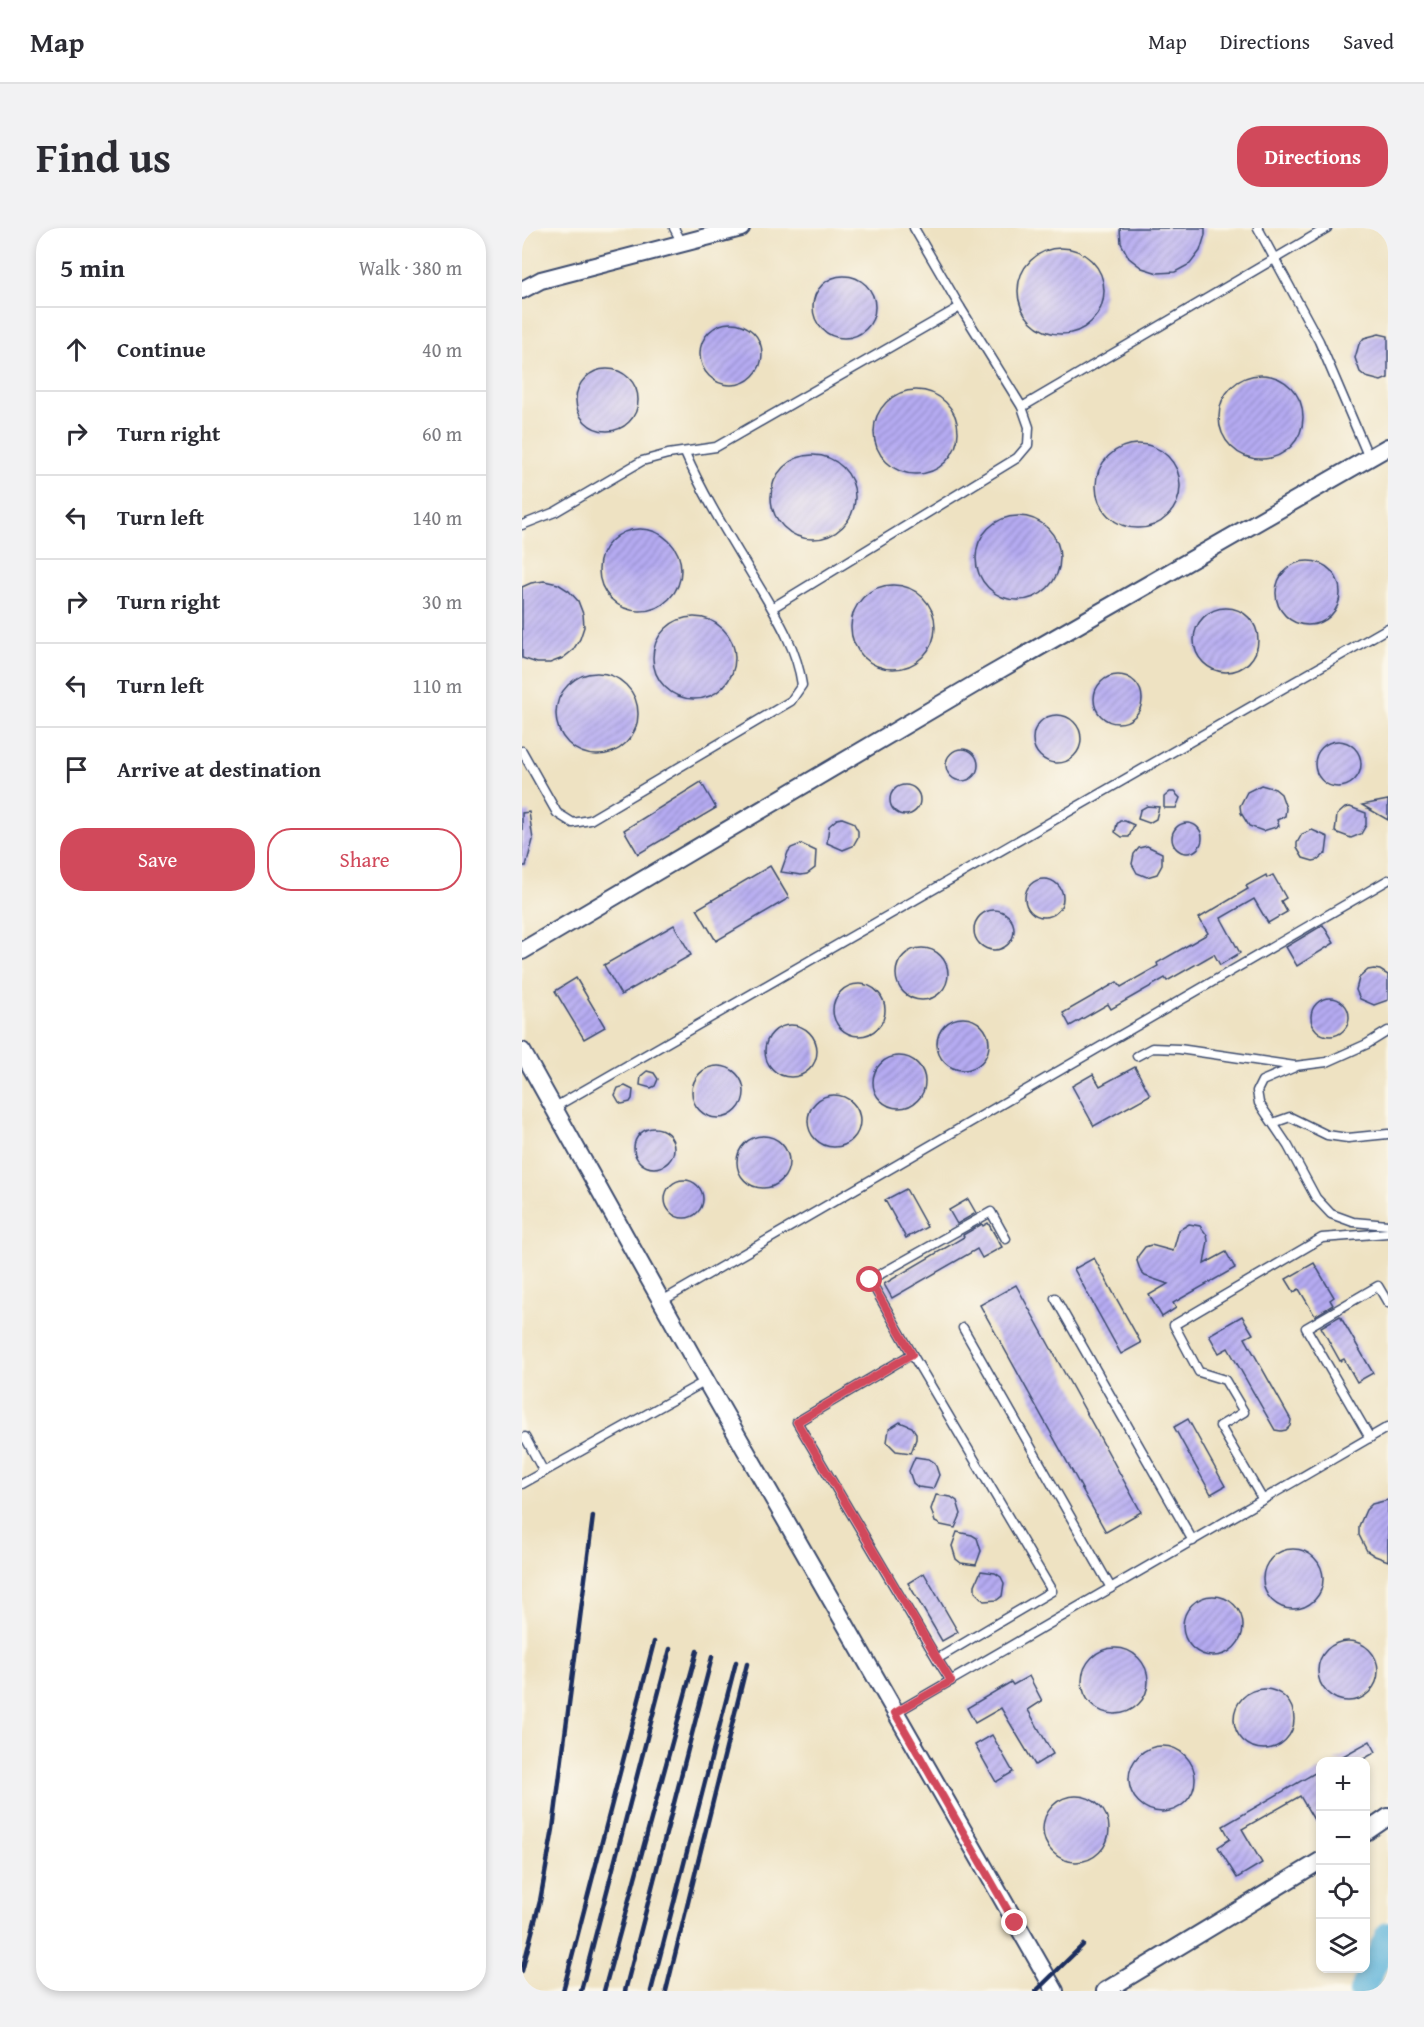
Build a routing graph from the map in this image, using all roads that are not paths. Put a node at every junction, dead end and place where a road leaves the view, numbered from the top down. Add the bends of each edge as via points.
1 (674, 228) edge
2 (741, 228) edge
3 (914, 228) edge
4 (1258, 228) edge
5 (1327, 228) edge
6 (682, 243) junction
7 (1276, 259) junction
8 (522, 290) edge
9 (960, 307) junction
10 (1022, 406) junction
11 (1388, 447) edge
12 (685, 453) junction
13 (1369, 458) junction
14 (522, 525) edge
15 (772, 608) junction
16 (1388, 628) edge
17 (522, 751) edge
18 (1388, 880) edge
19 (522, 951) edge
20 (1388, 1031) edge
21 (522, 1051) edge
22 (1137, 1056) dead end
23 (1295, 1066) junction
24 (555, 1107) junction
25 (1273, 1124) junction
26 (1388, 1134) edge
27 (1388, 1225) edge
28 (1388, 1233) edge
29 (1006, 1239) dead end
30 (1055, 1298) dead end
31 (662, 1301) junction
32 (1388, 1303) edge
33 (963, 1328) dead end
34 (912, 1354) junction
35 (706, 1381) junction
36 (1388, 1427) edge
37 (522, 1438) edge
38 (1370, 1438) junction
39 (544, 1472) junction
40 (522, 1484) edge
41 (1263, 1500) junction
42 (1193, 1541) junction
43 (1111, 1588) junction
44 (937, 1659) junction
45 (951, 1681) junction
46 (895, 1713) junction
47 (1388, 1817) edge
48 (1370, 1829) edge
49 (1316, 1863) edge
50 (1055, 1991) edge
51 (1105, 1991) edge

1 - 6 lane
2 - 6 street
3 - 9 lane
4 - 7 lane
5 - 7 lane
6 - 8 street via 541,280
7 - 10 lane
7 - 13 lane via 1319,341
9 - 10 lane
9 - 12 lane via 716,447
10 - 15 lane via 1029,427 1028,445 1017,458
11 - 13 street
12 - 14 lane via 642,461 555,512
12 - 15 lane
13 - 19 street
15 - 17 lane via 799,664 802,685 791,701 590,820 573,823 557,813
16 - 24 lane
18 - 31 lane
20 - 23 lane via 1327,1062
21 - 24 street
22 - 23 lane via 1152,1048 1179,1048
23 - 25 lane via 1262,1081 1257,1091
24 - 31 street
25 - 26 lane via 1290,1117 1327,1134 1348,1138
25 - 27 lane via 1316,1198 1331,1214 1353,1222
28 - 41 lane via 1322,1238 1174,1326 1199,1372 1225,1380 1244,1412 1220,1426
29 - 34 lane via 991,1212 870,1280
30 - 42 lane
31 - 35 street
32 - 38 lane via 1378,1286 1306,1328
33 - 43 lane
34 - 44 lane via 797,1422
34 - 44 lane via 1053,1591
35 - 39 lane
35 - 46 street
36 - 38 lane
37 - 39 lane via 525,1437
38 - 41 lane
39 - 40 lane
41 - 42 lane
42 - 43 lane
43 - 45 lane
43 - 46 lane
44 - 45 lane
45 - 46 lane
46 - 50 street
47 - 48 street
49 - 51 street

